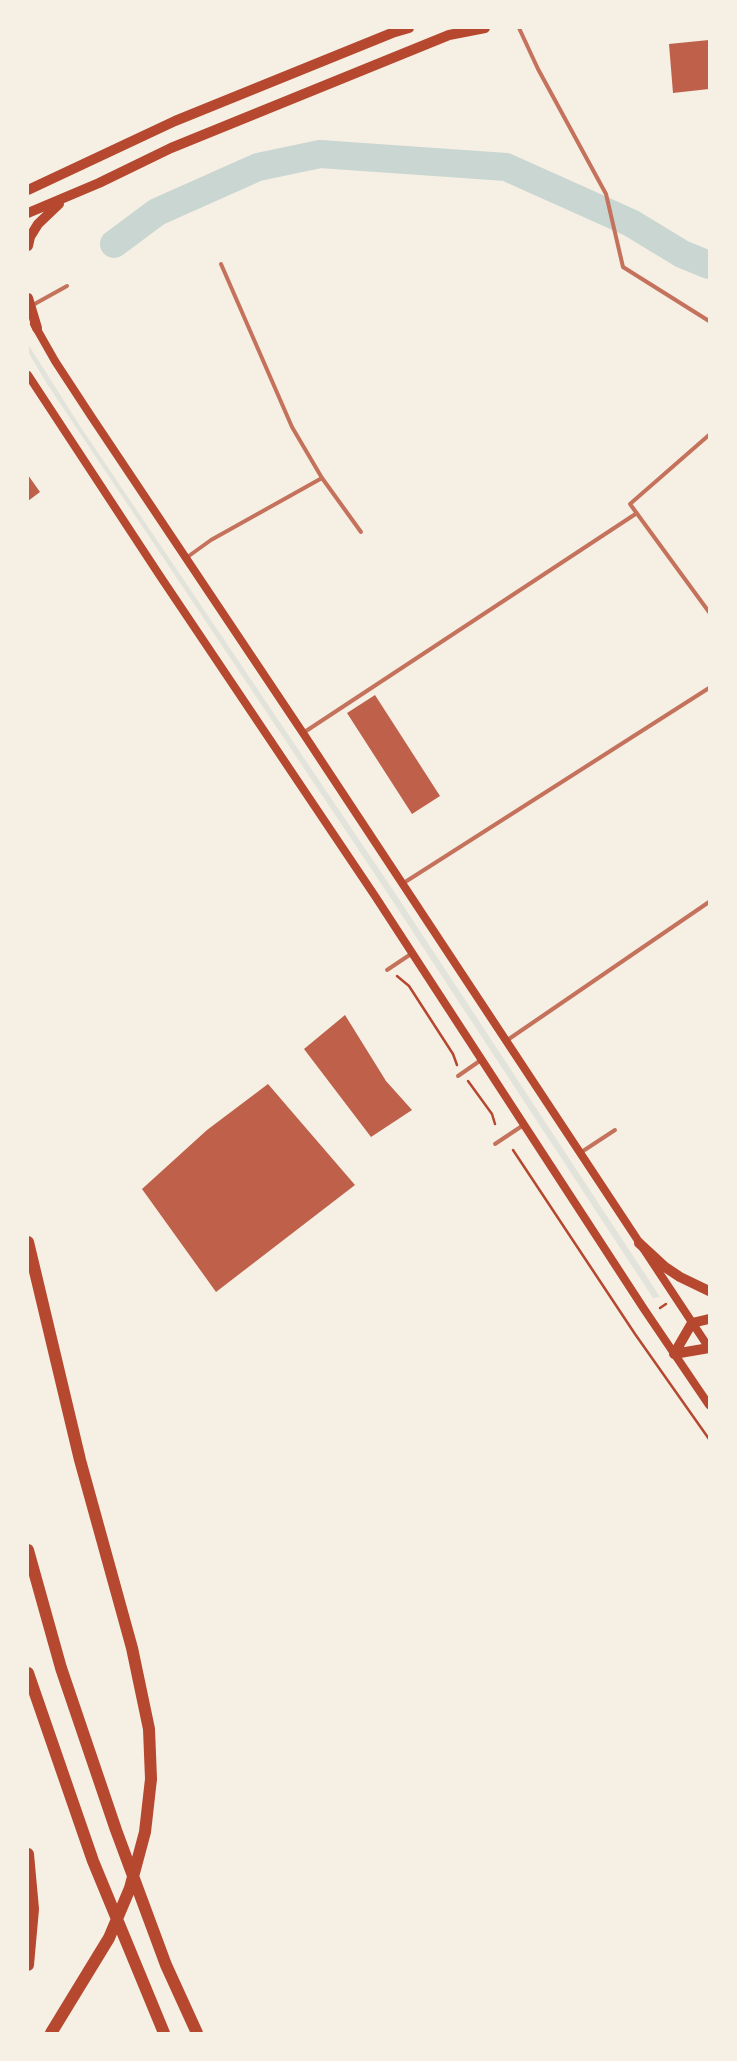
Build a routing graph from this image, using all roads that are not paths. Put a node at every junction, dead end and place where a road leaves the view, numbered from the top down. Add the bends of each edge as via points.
1 (409, 28) edge
2 (485, 28) edge
3 (519, 28) edge
4 (28, 190) edge
5 (72, 194) junction
6 (28, 213) edge
7 (28, 246) edge
8 (220, 264) dead end
9 (67, 286) dead end
10 (29, 306) edge
11 (709, 320) edge
12 (36, 328) joint
13 (28, 375) edge
14 (709, 435) edge
15 (322, 478) junction
16 (637, 513) junction
17 (361, 532) dead end
18 (186, 558) junction
19 (709, 612) edge
20 (709, 688) edge
21 (303, 733) junction
22 (402, 884) junction
23 (709, 902) edge
24 (411, 954) junction
25 (387, 970) dead end
26 (506, 1041) junction
27 (481, 1060) junction
28 (458, 1076) dead end
29 (525, 1124) junction
30 (615, 1130) dead end
31 (496, 1144) dead end
32 (580, 1154) junction
33 (28, 1242) edge
34 (639, 1243) junction
35 (709, 1291) edge
36 (709, 1319) edge
37 (692, 1323) junction
38 (709, 1348) edge
39 (674, 1354) junction
40 (709, 1405) edge
41 (28, 1550) edge
42 (28, 1673) edge
43 (28, 1854) edge
44 (28, 1965) edge
45 (51, 2033) edge
46 (164, 2033) edge
47 (197, 2033) edge

1 - 4 main road via 392,32 175,121
2 - 5 main road via 449,35 177,146
3 - 11 street via 538,69 606,194 623,267
5 - 6 main road
5 - 7 main road via 38,224
8 - 15 street via 292,426
9 - 10 street
10 - 12 main road
12 - 18 main road
13 - 24 main road
14 - 16 street via 630,504
15 - 17 street
15 - 18 street via 211,540
16 - 19 street
16 - 21 street
18 - 21 main road
20 - 22 street
21 - 22 main road
22 - 26 main road
23 - 26 street
24 - 25 street
24 - 27 main road
26 - 32 main road
27 - 28 street
27 - 29 main road
29 - 31 street
29 - 39 main road
30 - 32 street
32 - 34 main road
33 - 45 highway via 80,1460 132,1648 149,1729 151,1780 146,1832 130,1888 109,1938
34 - 35 main road via 665,1267
34 - 37 main road
36 - 37 main road
37 - 38 main road
37 - 39 main road
38 - 39 main road
39 - 40 main road
41 - 47 highway via 61,1668 114,1823 166,1965
42 - 46 highway via 93,1861
43 - 44 highway via 33,1909

